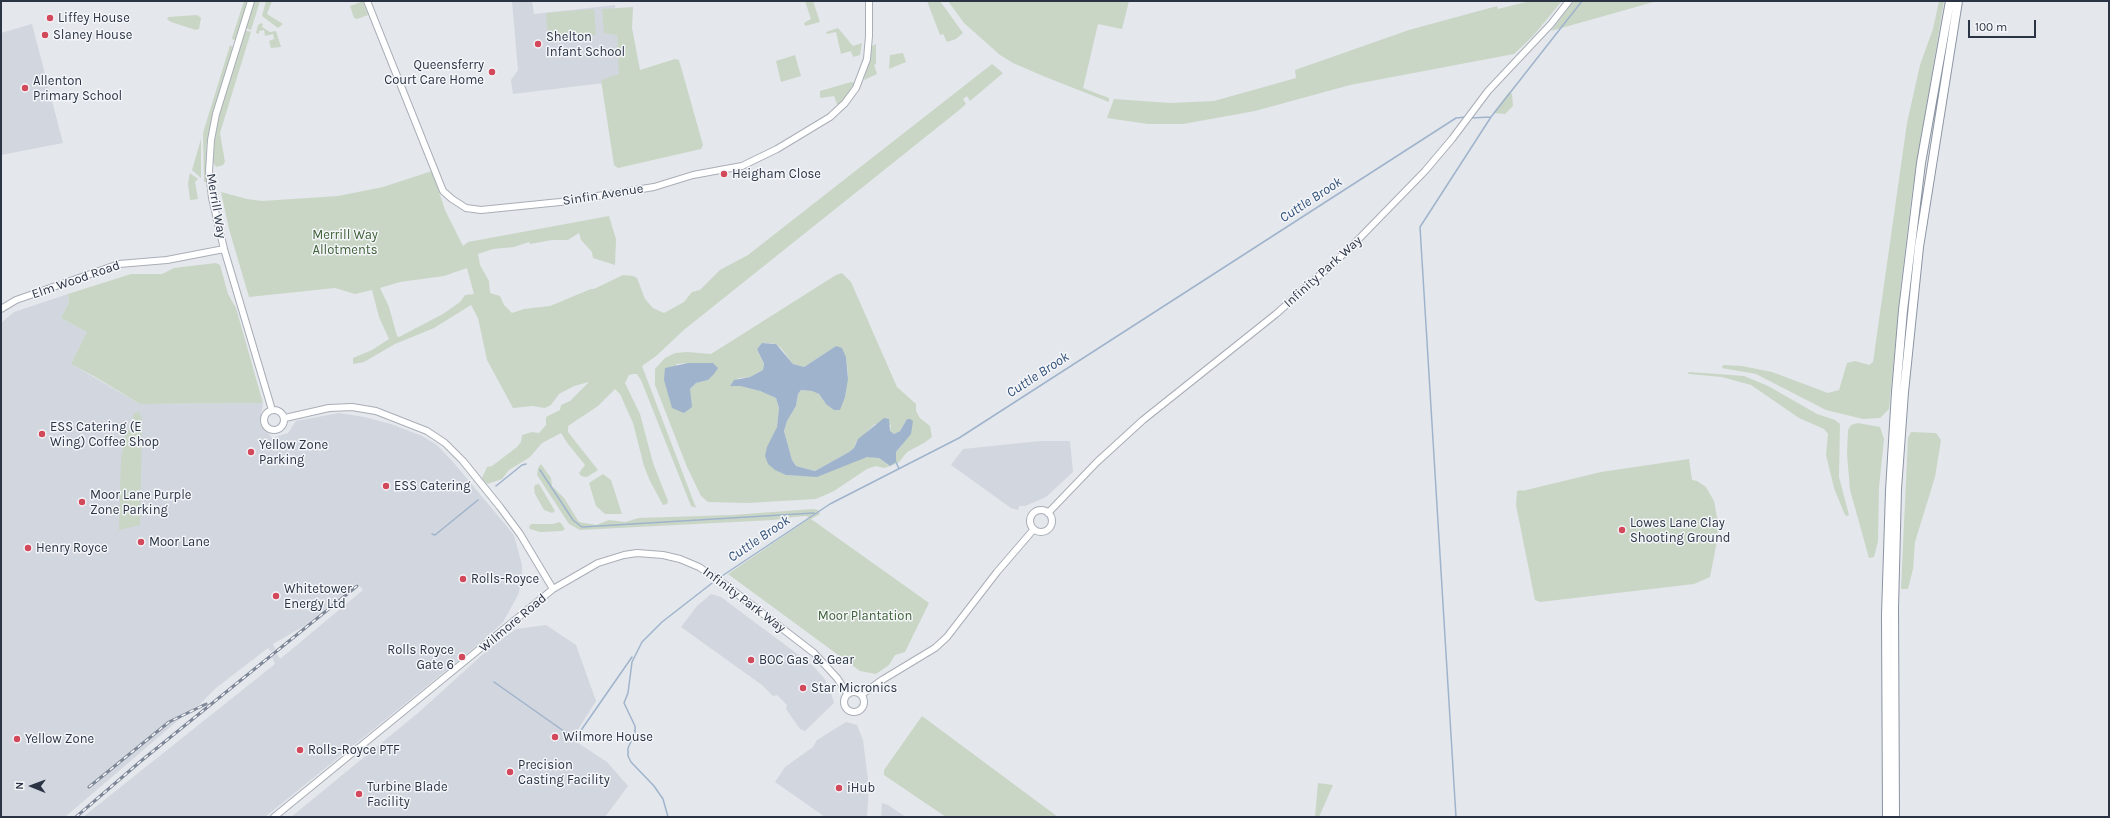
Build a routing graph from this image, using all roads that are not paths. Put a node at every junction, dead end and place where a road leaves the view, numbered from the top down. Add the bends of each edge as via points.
1 (251, 1) edge
2 (367, 1) edge
3 (869, 1) edge
4 (1569, 1) edge
5 (1950, 1) edge
6 (1958, 1) edge
7 (224, 249) junction
8 (1, 309) edge
9 (272, 410) junction
10 (285, 418) junction
11 (1048, 513) junction
12 (1034, 529) junction
13 (553, 590) junction
14 (847, 693) junction
15 (861, 695) junction
16 (274, 817) edge
17 (1887, 817) edge
18 (1895, 817) edge

1 - 7 street, Merrill Way via 216,114 210,144 211,187
2 - 3 street, Sinfin Avenue via 444,190 462,206 482,210 560,202 654,187 693,175 742,166 767,154 819,124 851,96 867,59
4 - 11 street, Infinity Park Way via 1541,36 1506,70 1409,188 1349,249 1276,314 1144,420
5 - 17 highway via 1921,163 1902,310 1890,491 1886,615
6 - 18 highway via 1921,232 1904,392 1897,489 1894,608
7 - 8 street, Elm Wood Road via 167,260 119,264 16,300
7 - 9 street, Merrill Way
9 - 10 street via 278,410
9 - 10 street via 264,418 269,429 280,428
10 - 13 street, Wilmore Road via 329,408 352,407 376,411 427,431 445,443 463,461 504,511
11 - 12 street via 1051,522 1048,529 1041,532
11 - 12 street via 1041,510 1032,515 1030,522
12 - 15 street via 947,637 935,648
13 - 14 street, Infinity Park Way via 598,563 637,553 680,558 712,575 814,653
13 - 16 street, Wilmore Road
14 - 15 street via 855,692
14 - 15 street via 843,699 844,706 852,712 859,711 864,706

